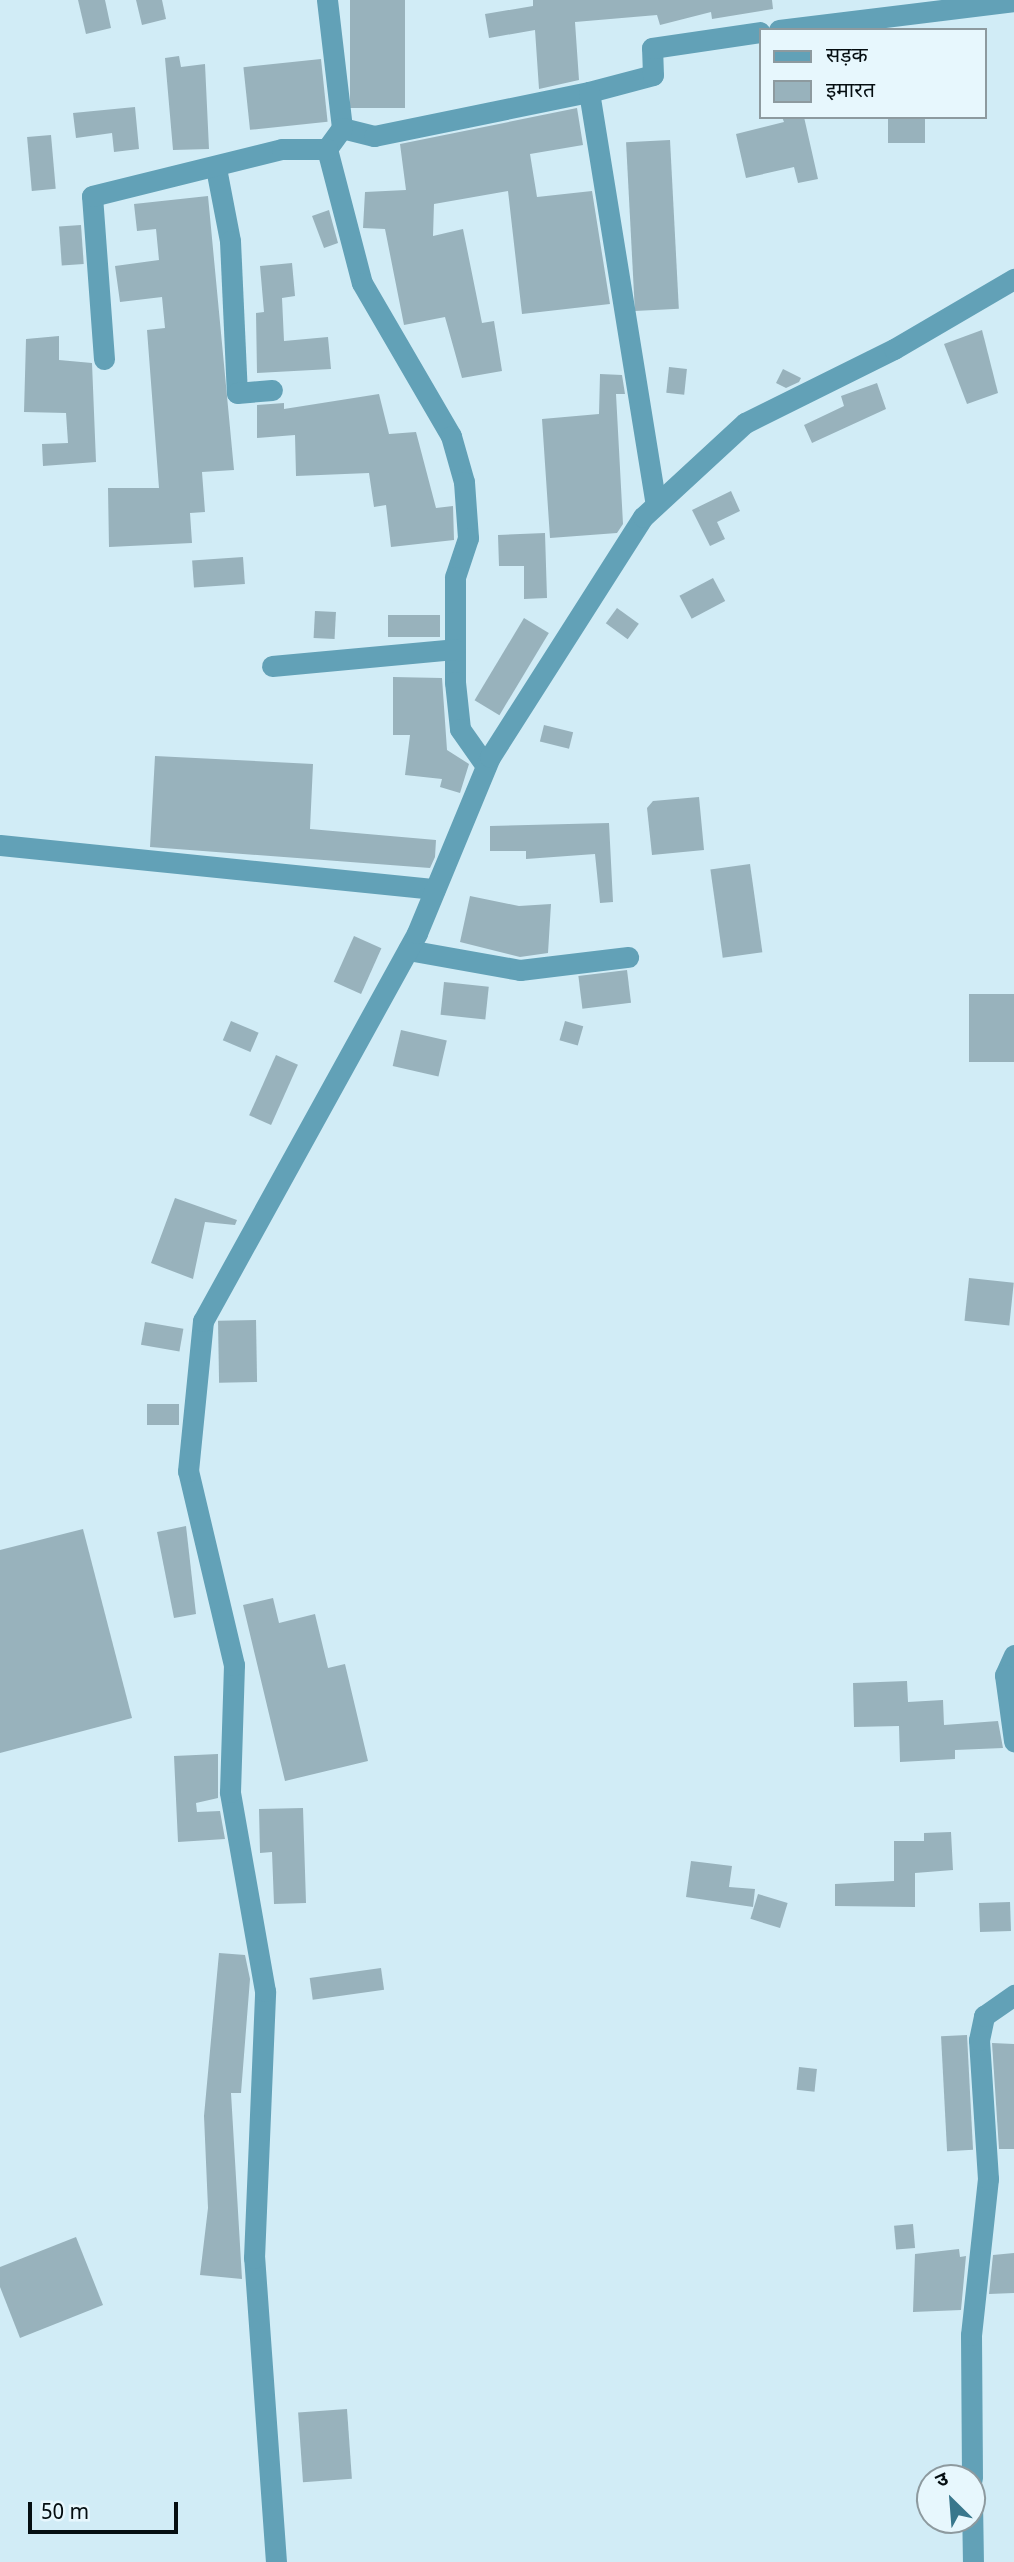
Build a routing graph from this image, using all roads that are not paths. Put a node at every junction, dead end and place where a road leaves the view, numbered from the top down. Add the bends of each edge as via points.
1 (327, 0) edge
2 (1014, 1) edge
3 (795, 28) edge
4 (758, 32) edge
5 (589, 92) junction
6 (342, 128) junction
7 (327, 149) junction
8 (216, 168) junction
9 (1014, 279) edge
10 (104, 359) dead end
11 (272, 390) dead end
12 (656, 505) junction
13 (454, 649) junction
14 (272, 666) dead end
15 (486, 766) junction
16 (0, 845) edge
17 (435, 889) junction
18 (408, 950) junction
19 (628, 957) dead end
20 (1014, 1655) edge
21 (1014, 1741) edge
22 (1014, 1995) edge
23 (972, 2464) edge
24 (972, 2534) edge
25 (276, 2562) edge
26 (972, 2562) edge

1 - 6 street
2 - 3 street
4 - 5 street via 652,48 653,75
5 - 6 street via 373,136
5 - 12 street
6 - 7 street
7 - 8 street via 282,149
7 - 13 street via 362,283 451,436 464,482 468,538 455,577
8 - 10 street via 92,196
8 - 11 street via 230,241 237,393
9 - 12 street via 894,349 745,423
12 - 15 street
13 - 14 street
13 - 15 street via 460,729
15 - 17 street
16 - 17 street
17 - 18 street
18 - 19 street via 520,971
18 - 25 street via 204,1321 188,1471 234,1665 230,1793 265,1992 254,2258
20 - 21 street via 1005,1675
22 - 23 street via 984,2017 979,2040 988,2179 971,2335
24 - 26 street

